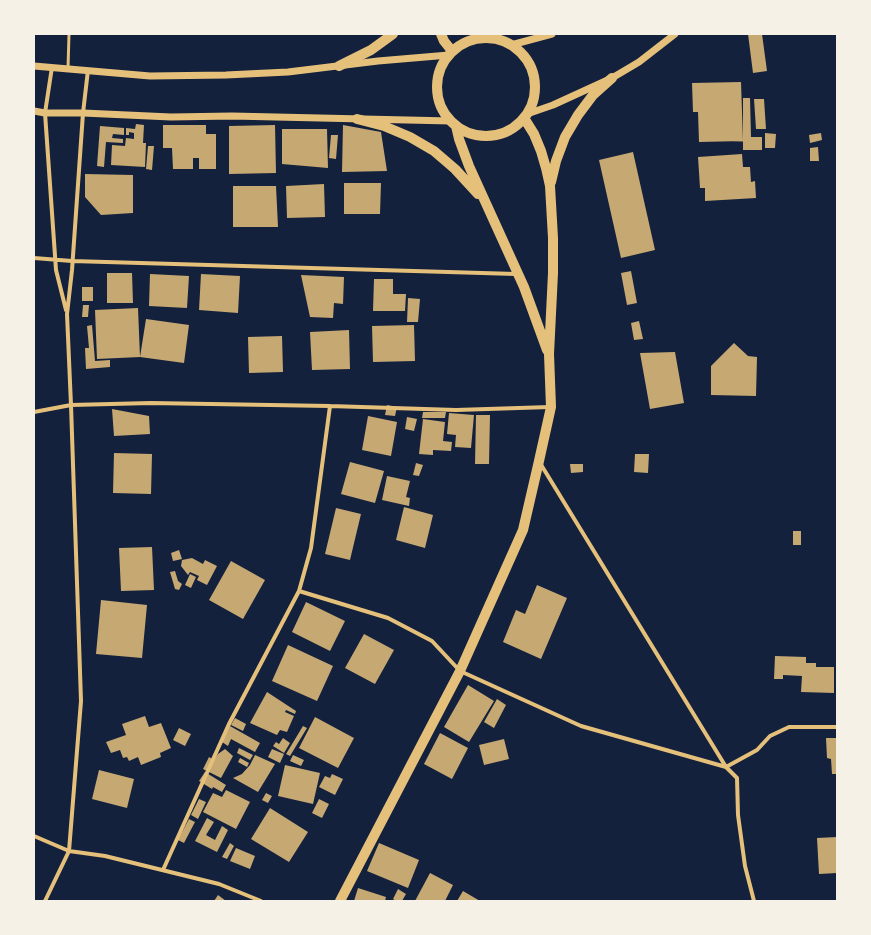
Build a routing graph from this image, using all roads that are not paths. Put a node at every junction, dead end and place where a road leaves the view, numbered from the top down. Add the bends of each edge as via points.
1 (69, 34) edge
2 (393, 34) edge
3 (441, 34) edge
4 (552, 34) edge
5 (675, 34) edge
6 (507, 40) edge
7 (451, 53) junction
8 (34, 66) edge
9 (339, 66) junction
10 (52, 67) junction
11 (68, 68) junction
12 (88, 70) junction
13 (612, 78) junction
14 (34, 111) edge
15 (45, 112) junction
16 (83, 113) junction
17 (525, 116) junction
18 (357, 119) junction
19 (454, 123) junction
20 (550, 186) junction
21 (491, 212) junction
22 (34, 258) edge
23 (56, 261) junction
24 (72, 262) junction
25 (519, 274) junction
26 (67, 314) junction
27 (549, 354) junction
28 (71, 405) junction
29 (330, 406) junction
30 (551, 408) junction
31 (34, 412) edge
32 (539, 461) junction
33 (299, 591) junction
34 (460, 671) junction
35 (837, 727) edge
36 (726, 767) junction
37 (34, 836) edge
38 (69, 851) junction
39 (162, 870) junction
40 (45, 901) edge
41 (261, 901) edge
42 (340, 901) edge
43 (754, 901) edge

1 - 11 lane
2 - 9 main road via 371,50
3 - 7 main road
4 - 6 street
5 - 13 street via 639,62
6 - 7 main road via 477,38 460,45
6 - 17 main road via 527,60 532,70 534,93 532,104
7 - 9 street
7 - 19 main road via 439,73 437,94 445,113
8 - 10 street
9 - 12 street via 226,75 150,76
10 - 11 street
10 - 15 street
11 - 12 street
12 - 16 street
13 - 17 street
13 - 20 main road via 593,95 565,137
14 - 15 street
15 - 16 street
15 - 23 street
16 - 18 street via 171,117
16 - 24 street
17 - 19 main road via 516,126 497,135 475,135
17 - 20 main road via 541,151
18 - 19 street
18 - 21 main road via 384,126 434,151 474,189
19 - 21 main road via 469,166
20 - 27 main road via 553,273
21 - 25 main road
22 - 23 street
23 - 24 street
23 - 26 street
24 - 25 street
24 - 26 street
25 - 27 main road
26 - 28 street
27 - 30 main road
28 - 29 street via 151,403
28 - 31 street
28 - 38 street via 81,701
29 - 30 street via 456,410
29 - 33 street via 311,548
30 - 32 main road
32 - 34 main road via 522,530
32 - 36 street
33 - 34 street via 388,618 432,641
33 - 39 street via 229,724
34 - 36 street via 581,726
34 - 42 main road
35 - 36 street via 789,727 770,736 757,750
36 - 43 street via 737,778 738,815 745,866
37 - 38 street
38 - 39 street via 105,856
38 - 40 street
39 - 41 street via 219,884

